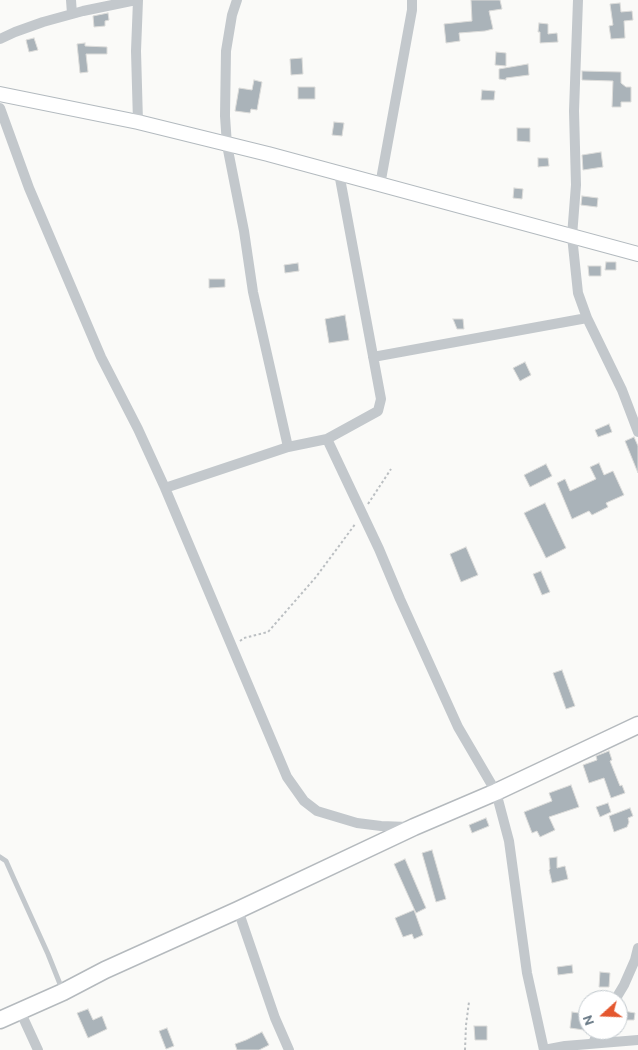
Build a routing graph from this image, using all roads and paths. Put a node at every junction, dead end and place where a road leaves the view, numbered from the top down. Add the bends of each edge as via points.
1 (71, 0) edge
2 (137, 0) edge
3 (237, 0) edge
4 (412, 0) edge
5 (578, 0) edge
6 (72, 14) junction
7 (0, 39) edge
8 (0, 94) edge
9 (0, 108) edge
10 (138, 122) junction
11 (227, 145) junction
12 (338, 173) junction
13 (380, 185) junction
14 (572, 236) junction
15 (638, 254) edge
16 (587, 318) junction
17 (373, 357) junction
18 (638, 432) edge
19 (326, 439) junction
20 (288, 447) junction
21 (391, 469) dead end
22 (165, 488) junction
23 (363, 513) junction
24 (233, 648) junction
25 (638, 725) edge
26 (496, 792) junction
27 (414, 827) junction
28 (0, 857) edge
29 (238, 910) junction
30 (638, 948) edge
31 (621, 990) edge
32 (63, 992) junction
33 (469, 1002) dead end
34 (20, 1011) junction
35 (0, 1020) edge
36 (595, 1040) edge
37 (638, 1040) edge
38 (594, 1043) junction
39 (38, 1050) edge
40 (289, 1050) edge
41 (465, 1050) edge
42 (544, 1050) edge

1 - 6 street
2 - 6 street
2 - 10 street
3 - 11 street via 226,51
4 - 13 street
5 - 14 street via 574,111 576,185
6 - 7 street
8 - 10 street
9 - 22 street via 29,188 101,357
10 - 11 street
11 - 12 street
11 - 20 street via 253,292
12 - 13 street
12 - 17 street
13 - 14 street
14 - 15 street
14 - 16 street via 578,293
16 - 17 street
16 - 18 street via 622,390
17 - 19 street via 380,399 378,411
19 - 20 street
19 - 23 street
20 - 22 street
21 - 23 path
22 - 24 street
23 - 24 path via 316,577 268,632 244,638
23 - 26 street via 458,727
24 - 27 street via 287,777 304,801 317,810 357,823
25 - 26 main road
26 - 27 main road
26 - 42 street via 510,840 527,973
27 - 29 main road
28 - 32 lane via 6,861
29 - 32 main road
29 - 40 street
30 - 31 street
32 - 34 main road
33 - 41 path
34 - 35 main road
34 - 39 street
36 - 38 street
37 - 38 street
38 - 42 street

